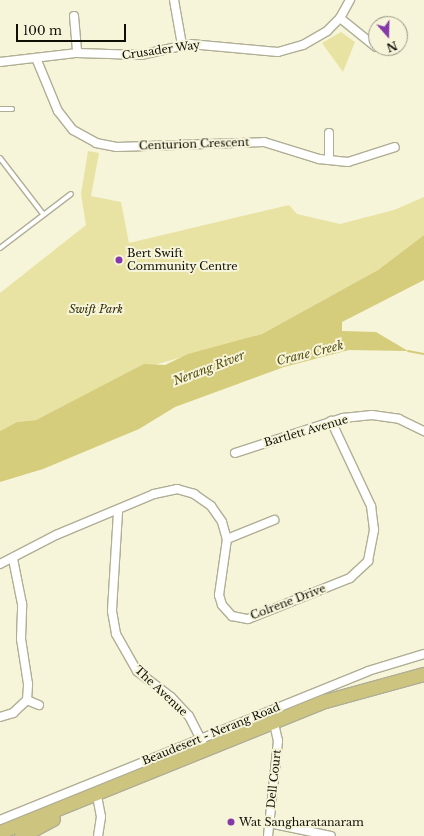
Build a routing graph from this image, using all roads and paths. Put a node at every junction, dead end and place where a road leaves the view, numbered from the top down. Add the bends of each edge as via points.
1 (174, 0) edge
2 (350, 0) edge
3 (74, 16) dead end
4 (340, 18) junction
5 (368, 40) edge
6 (182, 45) junction
7 (77, 53) junction
8 (36, 58) junction
9 (0, 62) edge
10 (0, 109) edge
11 (12, 109) dead end
12 (329, 133) dead end
13 (395, 147) dead end
14 (0, 158) edge
15 (329, 160) junction
16 (71, 194) dead end
17 (43, 214) junction
18 (0, 248) edge
19 (331, 421) junction
20 (424, 432) edge
21 (235, 453) dead end
22 (118, 512) junction
23 (274, 520) dead end
24 (227, 539) junction
25 (13, 559) junction
26 (0, 564) edge
27 (424, 654) edge
28 (424, 674) edge
29 (27, 700) junction
30 (39, 705) dead end
31 (0, 717) edge
32 (274, 723) junction
33 (200, 738) junction
34 (206, 751) junction
35 (98, 796) junction
36 (0, 820) edge
37 (269, 823) junction
38 (0, 832) edge
39 (21, 836) edge
40 (98, 836) edge
41 (268, 836) edge
42 (331, 836) edge

1 - 6 street
2 - 4 street, Crusader Way
3 - 7 street
4 - 5 street
4 - 6 street, Crusader Way via 303,45 278,52 252,51 220,44
6 - 7 street, Crusader Way via 141,55
7 - 8 street, Crusader Way
8 - 9 street, Crusader Way
8 - 15 street, Centurion Crescent via 58,112 73,130 88,141 117,147 264,142
10 - 11 lane
12 - 15 street
13 - 15 street, Centurion Crescent via 348,162
14 - 17 lane
16 - 17 lane
17 - 18 lane
19 - 20 street, Bartlett Avenue via 372,415 399,419
19 - 21 street, Bartlett Avenue
19 - 24 street, Colrene Drive via 371,506 374,530 368,561 350,578 248,619 232,616 222,605 220,584 226,568
22 - 24 street, Colrene Drive via 154,494 177,489 194,494 211,506
22 - 25 street, Colrene Drive via 56,535
22 - 33 street, The Avenue via 112,611 116,634 137,671 172,697 189,716
23 - 24 street
25 - 26 street, Colrene Drive
25 - 29 street via 22,604 21,639 28,684
27 - 33 street, Beaudesert - Nerang Road via 368,671
28 - 32 main road, Beaudesert - Nerang Road via 332,699
29 - 30 street
29 - 31 street via 13,713
32 - 34 main road, Beaudesert - Nerang Road
32 - 37 street, Dell Court via 278,742
33 - 34 street, The Avenue
33 - 36 street, Beaudesert - Nerang Road
34 - 35 main road, Beaudesert - Nerang Road
35 - 38 main road, Beaudesert - Nerang Road
35 - 39 main road, Beaudesert - Nerang Road
35 - 40 street via 101,817
37 - 41 street, Dell Court
37 - 42 street

